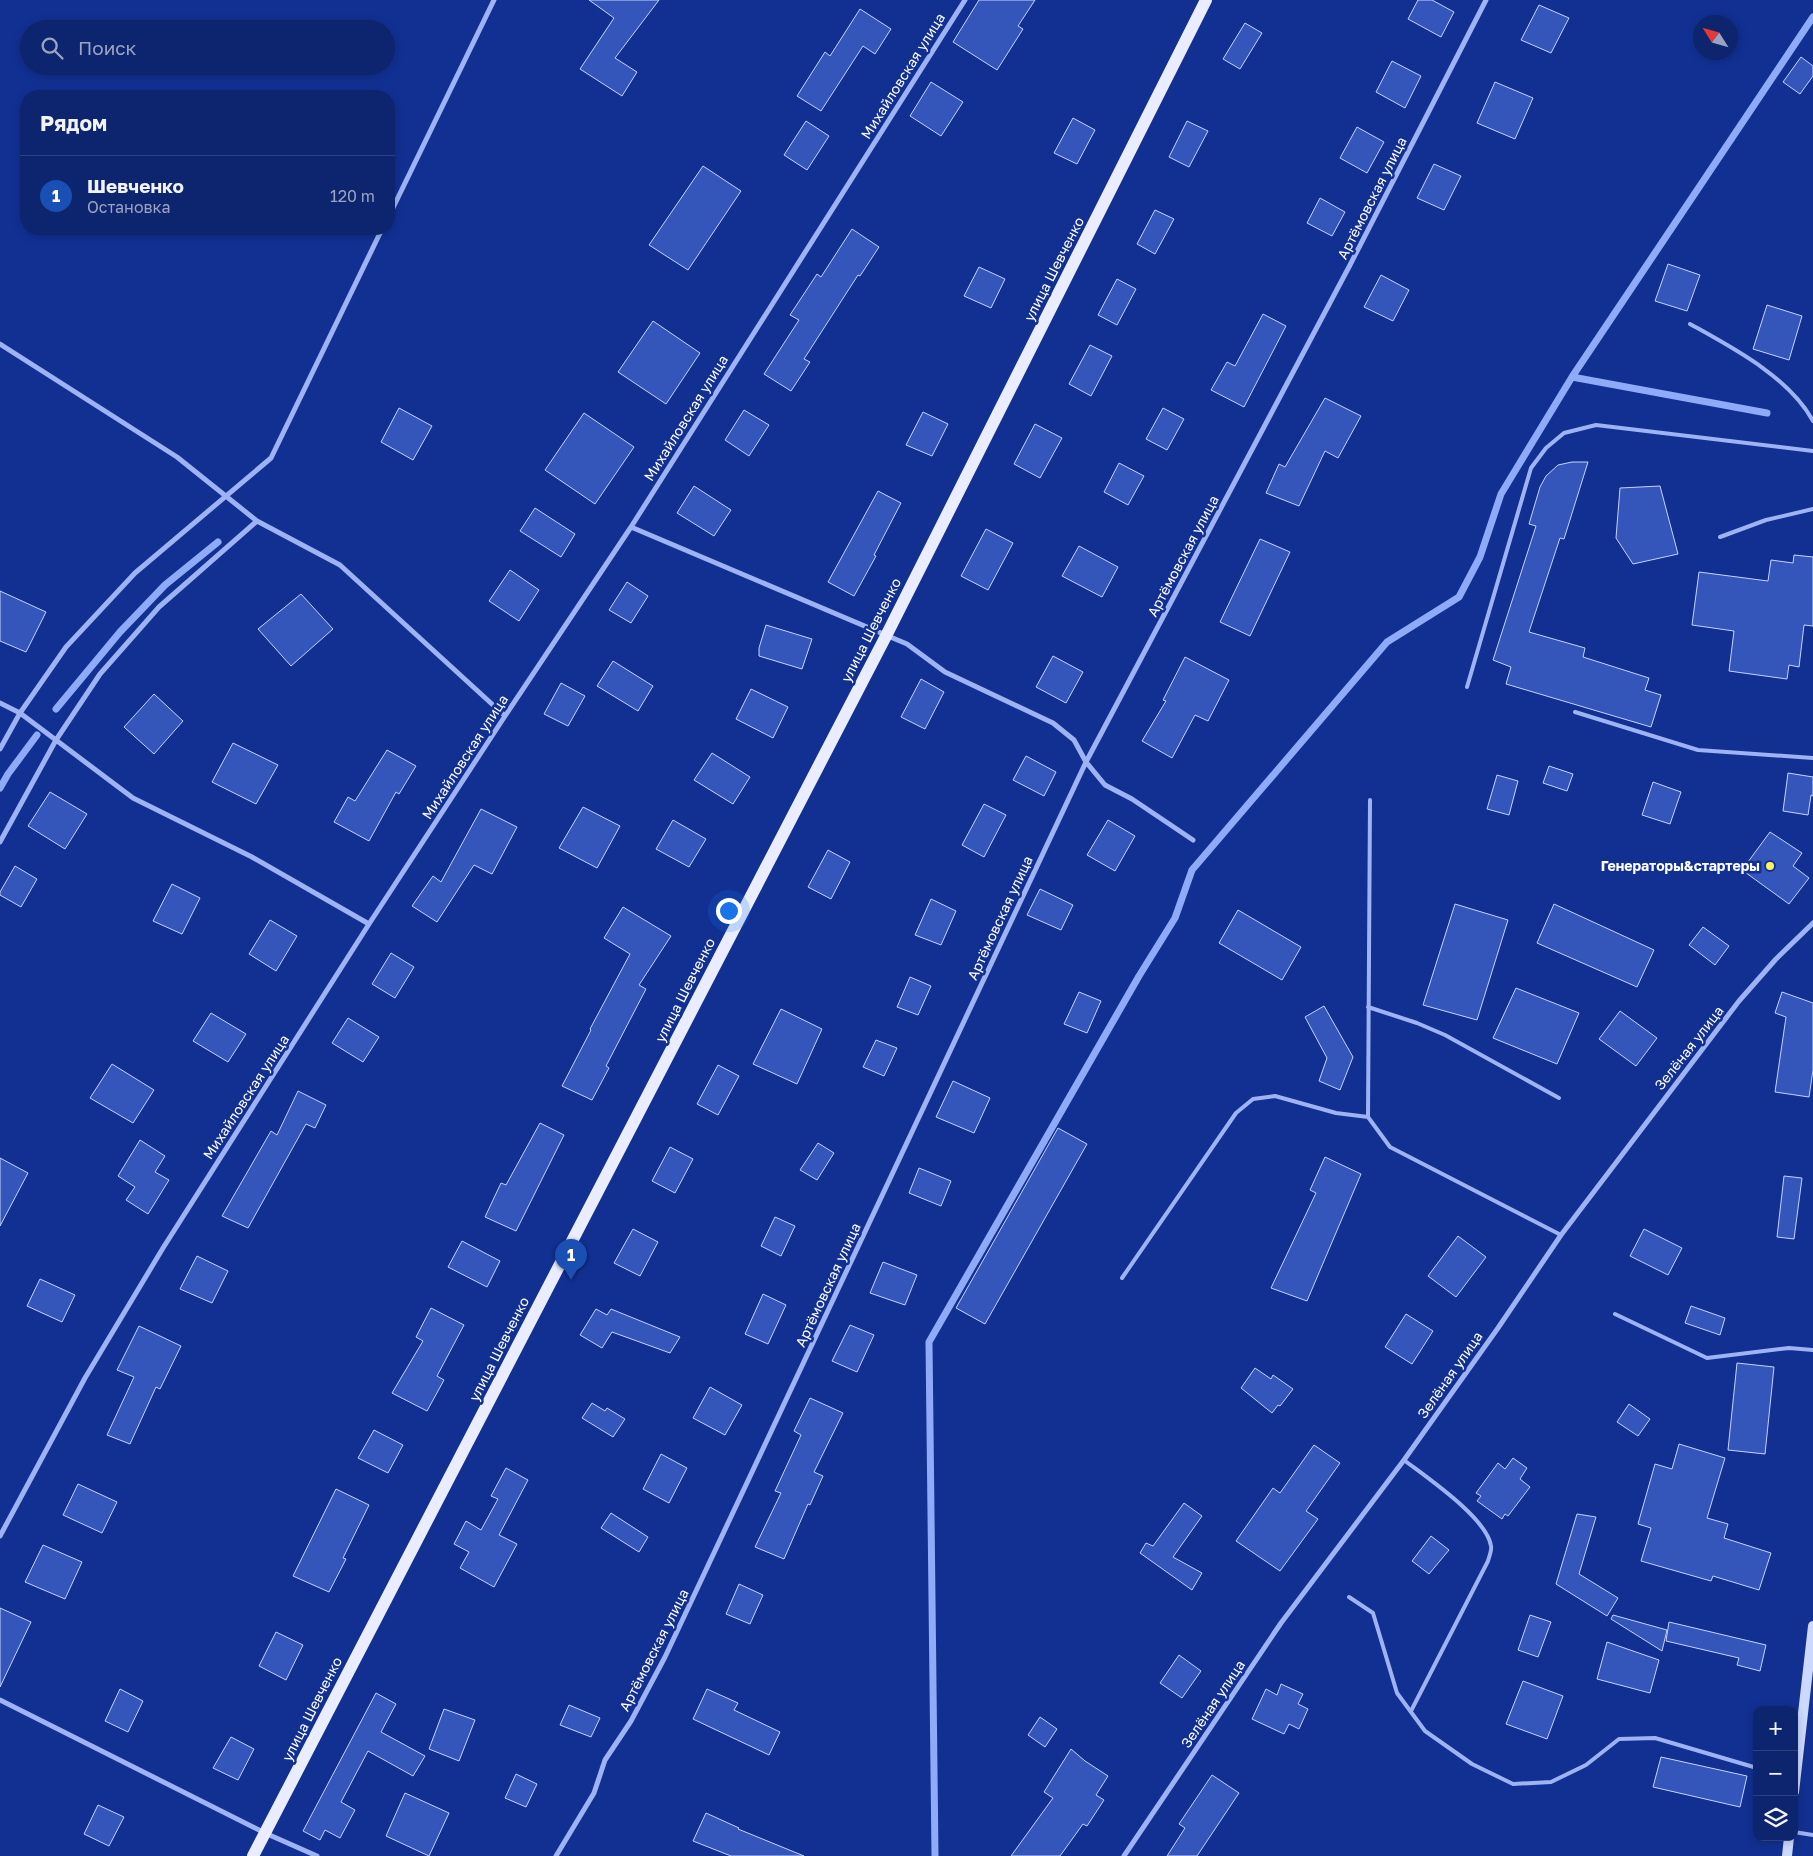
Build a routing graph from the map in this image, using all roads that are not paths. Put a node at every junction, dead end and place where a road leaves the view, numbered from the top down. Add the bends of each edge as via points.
1 (494, 0) edge
2 (965, 0) edge
3 (1206, 0) edge
4 (1486, 0) edge
5 (395, 204) edge
6 (379, 235) edge
7 (1690, 324) dead end
8 (0, 344) edge
9 (1813, 421) edge
10 (1813, 451) edge
11 (225, 496) junction
12 (1813, 510) edge
13 (257, 521) junction
14 (631, 527) junction
15 (1720, 537) dead end
16 (886, 636) junction
17 (1467, 687) dead end
18 (0, 703) edge
19 (1576, 712) dead end
20 (20, 713) junction
21 (504, 716) junction
22 (56, 740) junction
23 (0, 749) edge
24 (1813, 758) edge
25 (1086, 762) junction
26 (1370, 800) dead end
27 (1193, 840) dead end
28 (0, 842) edge
29 (1813, 923) edge
30 (370, 924) junction
31 (1368, 1007) junction
32 (1559, 1098) dead end
33 (1368, 1117) junction
34 (1561, 1235) junction
35 (1122, 1278) dead end
36 (1615, 1314) dead end
37 (1813, 1350) edge
38 (1404, 1460) junction
39 (0, 1536) edge
40 (1348, 1597) dead end
41 (1813, 1626) edge
42 (0, 1700) edge
43 (1411, 1711) junction
44 (1798, 1751) edge
45 (1753, 1767) edge
46 (265, 1833) junction
47 (1798, 1833) edge
48 (1813, 1835) edge
49 (1789, 1841) edge
50 (253, 1856) edge
51 (317, 1856) edge
52 (556, 1856) edge
53 (1124, 1856) edge
54 (1787, 1856) edge

1 - 5 street
2 - 14 street, Михайловская улица
3 - 16 main road, улица Шевченко
4 - 25 street, Артёмовская улица via 1350,265
6 - 11 street via 271,458
7 - 9 lane via 1738,351 1789,389 1805,406
8 - 11 street via 177,457
10 - 17 lane via 1596,425 1564,432 1546,448 1532,468
11 - 13 street
11 - 20 street via 134,573 66,647
12 - 15 lane via 1766,520
13 - 21 street via 340,565
13 - 22 street via 158,607 100,674
14 - 16 street
14 - 21 street, Михайловская улица
16 - 25 street via 907,644 945,672 1053,722 1074,740
16 - 46 main road, улица Шевченко
18 - 20 street
19 - 24 lane via 1698,750
20 - 22 street
20 - 23 street
21 - 30 street, Михайловская улица
22 - 28 street
22 - 30 street via 133,798 252,857
25 - 27 street via 1105,785
25 - 52 street, Артёмовская улица via 665,1657 631,1721 605,1760 594,1793
26 - 31 lane
29 - 34 street, Зелёная улица via 1739,1001
30 - 39 street, Михайловская улица via 163,1248 85,1378
31 - 32 lane via 1445,1035
31 - 33 lane
33 - 34 lane via 1390,1147
33 - 35 lane via 1336,1113 1275,1096 1253,1098 1236,1113
34 - 38 street, Зелёная улица
36 - 37 lane via 1707,1358 1789,1348
38 - 43 lane via 1468,1510 1491,1546 1488,1561
38 - 53 street, Зелёная улица via 1281,1623
40 - 43 lane via 1373,1613 1397,1693
41 - 44 main road
42 - 46 street
43 - 45 lane via 1425,1731 1472,1764 1513,1784 1551,1782 1586,1765 1619,1739 1655,1738
46 - 50 main road, улица Шевченко
46 - 51 street
47 - 48 lane
49 - 54 main road

